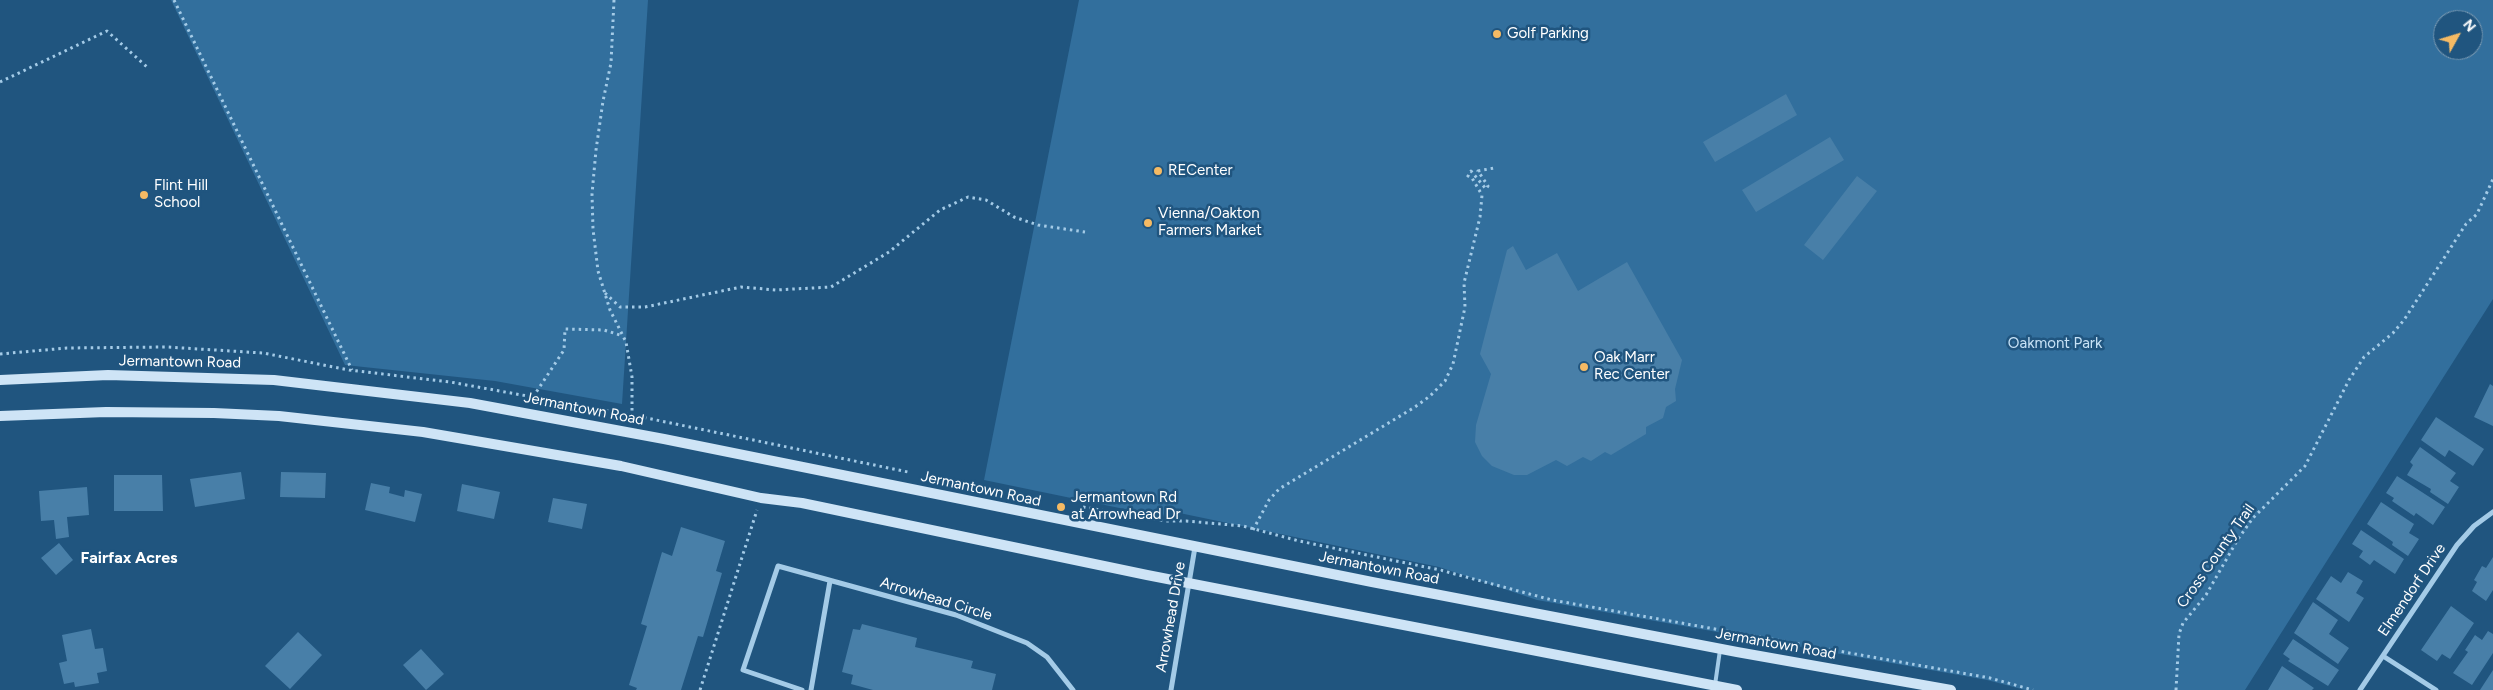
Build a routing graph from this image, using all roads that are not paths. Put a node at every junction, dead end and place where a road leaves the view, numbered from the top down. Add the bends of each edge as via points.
1 (0, 380) edge
2 (0, 416) edge
3 (2493, 512) edge
4 (1195, 547) junction
5 (830, 581) junction
6 (1188, 583) junction
7 (1721, 649) junction
8 (2383, 656) junction
9 (1715, 688) edge
10 (802, 690) edge
11 (811, 690) edge
12 (1073, 690) edge
13 (1170, 690) edge
14 (1737, 690) edge
15 (1951, 690) edge
16 (2360, 690) edge
17 (2436, 690) edge

1 - 4 main road, Jermantown Road via 108,375 274,380 470,403
2 - 6 main road via 106,412 214,413 279,416 423,432 621,466 761,498 802,503
3 - 8 street, Elmendorf Drive via 2474,526 2457,545
4 - 6 street, Arrowhead Drive
4 - 7 main road, Jermantown Road
5 - 10 street, Arrowhead Circle via 778,566 743,670
5 - 11 street
5 - 12 street, Arrowhead Circle via 956,615 1027,643 1047,657
6 - 9 main road
6 - 13 street, Arrowhead Drive
7 - 9 lane
7 - 15 main road, Jermantown Road
8 - 16 street, Elmendorf Drive
8 - 17 street
9 - 14 main road

